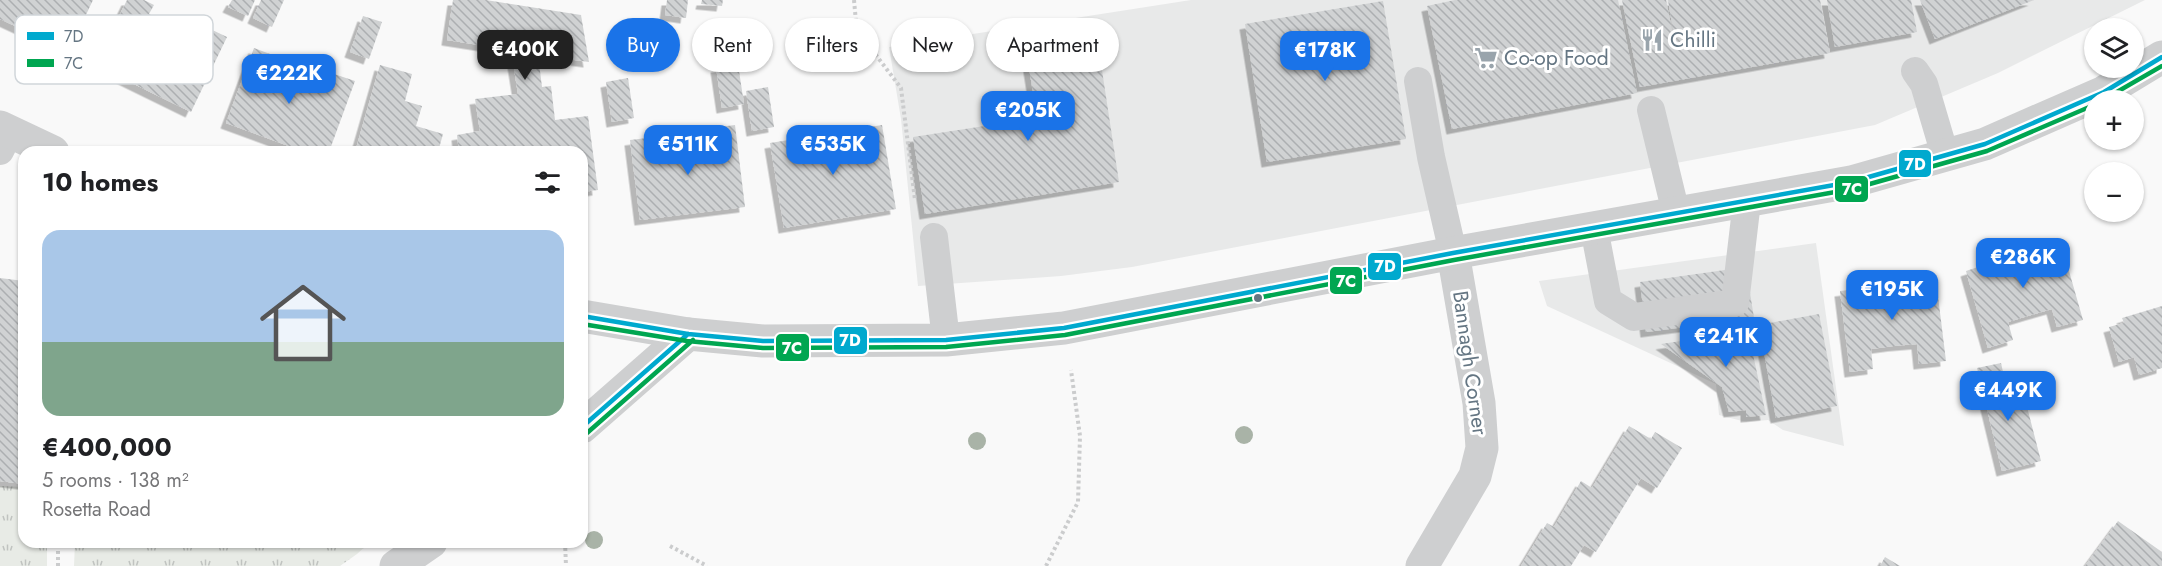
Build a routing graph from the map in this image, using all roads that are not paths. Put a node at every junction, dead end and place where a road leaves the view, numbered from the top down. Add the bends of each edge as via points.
1 (2162, 57) edge
2 (1915, 71) dead end
3 (1418, 81) dead end
4 (1651, 110) dead end
5 (3, 136) edge
6 (34, 146) edge
7 (1945, 155) junction
8 (1747, 201) junction
9 (1676, 213) junction
10 (1594, 228) junction
11 (934, 237) road end
12 (1453, 253) junction
13 (588, 317) edge
14 (688, 334) junction
15 (946, 340) junction
16 (588, 422) edge
17 (420, 548) edge
18 (403, 558) edge
19 (1422, 566) edge

1 - 7 street via 2104,92 1984,144
2 - 7 lane via 1924,84
3 - 12 lane
4 - 9 lane
5 - 6 street
7 - 8 street via 1851,182
8 - 9 street
8 - 10 lane via 1735,303 1634,317 1608,301
9 - 10 street
10 - 12 street
11 - 15 lane
12 - 15 street via 1064,328
12 - 19 street, Bannagh Corner via 1479,403 1482,448 1475,476
13 - 14 street
14 - 15 street via 763,341
14 - 16 street
17 - 18 street

